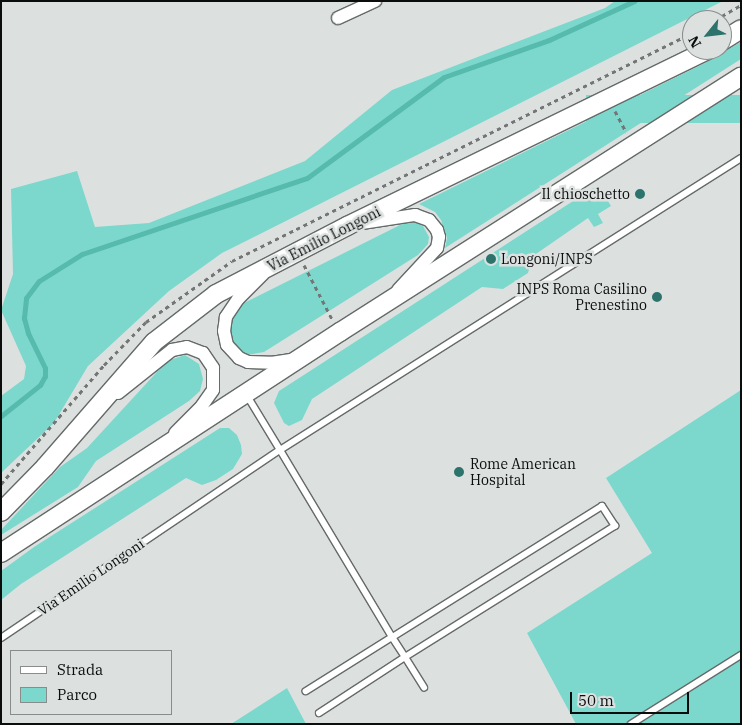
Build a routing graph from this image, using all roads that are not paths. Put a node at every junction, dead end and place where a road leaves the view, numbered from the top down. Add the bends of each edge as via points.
1 (375, 1) edge
2 (338, 18) dead end
3 (687, 60) edge
4 (741, 78) edge
5 (741, 158) edge
6 (347, 226) junction
7 (272, 265) junction
8 (384, 304) junction
9 (300, 358) junction
10 (246, 394) junction
11 (80, 425) junction
12 (280, 450) junction
13 (158, 451) junction
14 (1, 512) edge
15 (1, 553) edge
16 (392, 637) junction
17 (1, 638) edge
18 (741, 655) edge
19 (405, 657) junction
20 (424, 687) dead end
21 (306, 691) dead end
22 (319, 713) dead end
23 (631, 724) edge

1 - 2 street
3 - 6 street, Via Emilio Longoni
4 - 8 street
5 - 12 lane, Via Emilio Longoni
6 - 7 street, Via Emilio Longoni
6 - 8 street via 415,215 429,220 437,230 437,248
7 - 9 street via 230,310 224,325 224,338 232,351 248,362 271,363
7 - 11 street, Via Emilio Longoni via 216,294 174,325 134,363
8 - 9 street
9 - 10 street
10 - 12 lane
10 - 13 street
11 - 13 street via 160,358 180,348 196,349 211,363 215,374 213,390 202,406
11 - 14 street, Via Emilio Longoni
12 - 16 lane
12 - 17 lane, Via Emilio Longoni
13 - 15 street
16 - 19 lane
16 - 19 lane via 602,506 615,526
16 - 21 lane
18 - 23 lane
19 - 20 lane
19 - 22 lane

